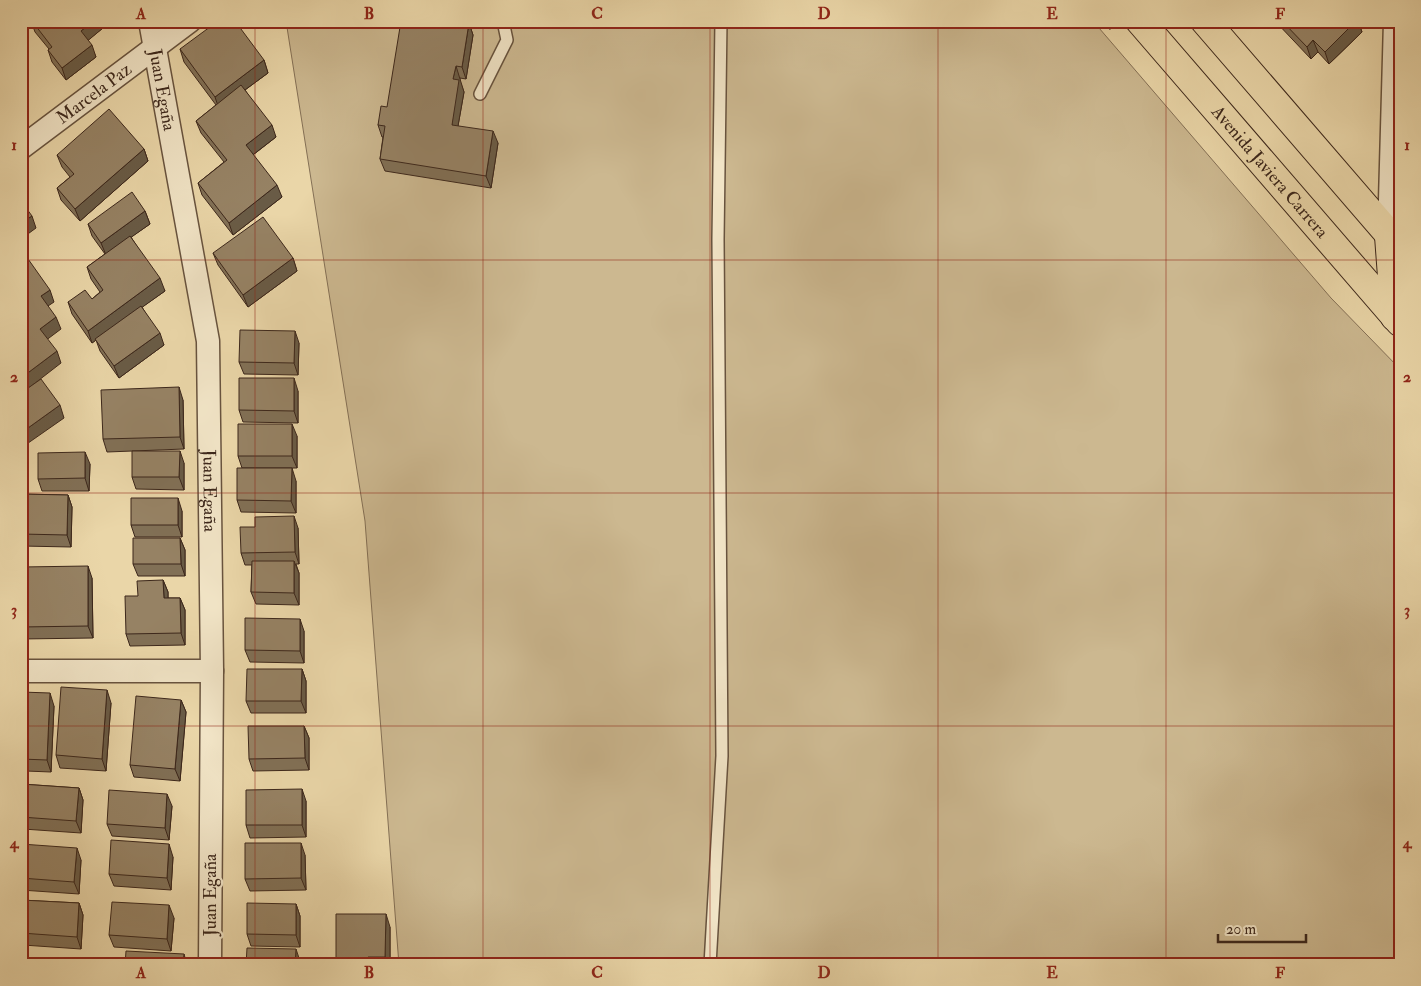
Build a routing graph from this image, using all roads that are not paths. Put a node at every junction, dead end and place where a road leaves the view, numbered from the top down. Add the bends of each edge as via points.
1 (150, 21) edge
2 (190, 21) edge
3 (503, 21) edge
4 (721, 21) edge
5 (1140, 21) edge
6 (1205, 21) edge
7 (1395, 21) edge
8 (155, 49) junction
9 (480, 94) dead end
10 (21, 148) edge
11 (1394, 241) edge
12 (1397, 319) edge
13 (21, 671) edge
14 (212, 671) junction
15 (210, 965) edge
16 (710, 965) edge

1 - 8 street, Juan Egaña
2 - 8 street, Marcela Paz
3 - 9 lane via 507,40
4 - 16 lane via 718,239 722,756
5 - 12 main road, Avenida Javiera Carrera
6 - 11 main road
7 - 11 street
8 - 10 street, Marcela Paz
8 - 14 street, Juan Egaña via 208,341
11 - 12 main road
13 - 14 street
14 - 15 street, Juan Egaña

